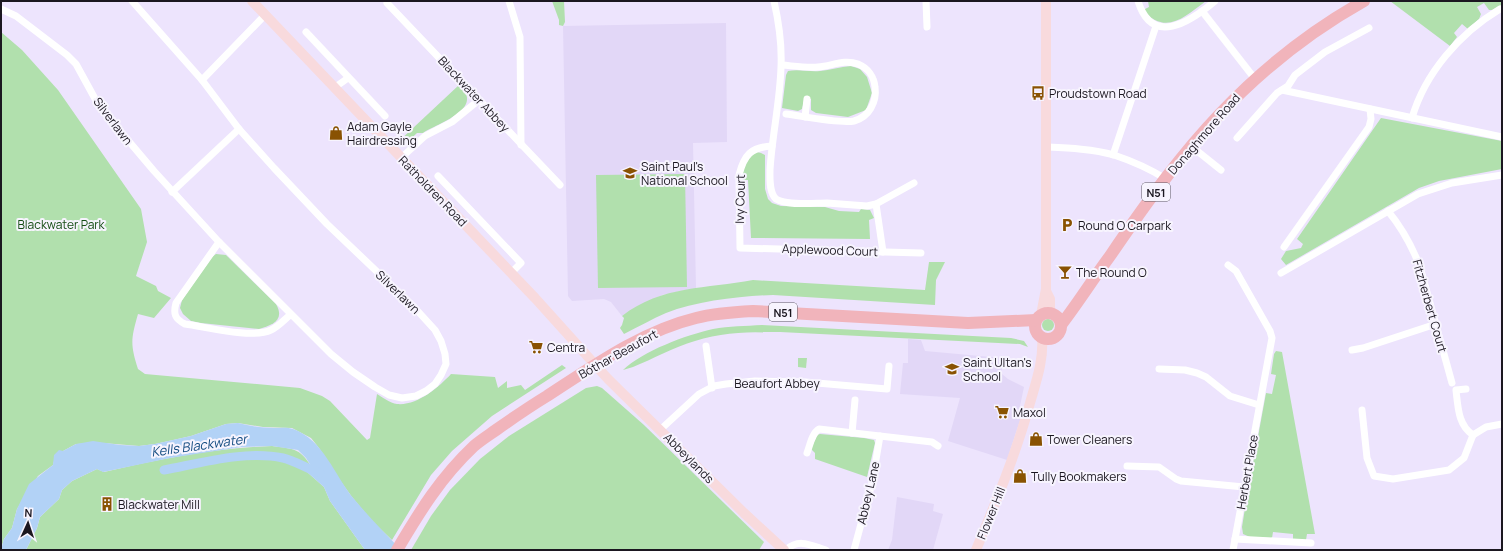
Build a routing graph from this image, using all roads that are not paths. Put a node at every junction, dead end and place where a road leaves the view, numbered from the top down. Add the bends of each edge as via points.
1 (132, 1) edge
2 (252, 1) edge
3 (509, 1) edge
4 (774, 1) edge
5 (926, 1) edge
6 (1046, 1) edge
7 (1138, 1) edge
8 (1215, 1) edge
9 (1364, 1) edge
10 (387, 3) dead end
11 (1, 9) edge
12 (1500, 9) dead end
13 (1202, 11) junction
14 (265, 15) junction
15 (1156, 26) junction
16 (927, 27) dead end
17 (1369, 28) dead end
18 (306, 32) dead end
19 (782, 66) junction
20 (348, 78) junction
21 (1255, 79) junction
22 (202, 80) junction
23 (334, 88) junction
24 (1282, 90) junction
25 (807, 99) dead end
26 (478, 100) junction
27 (1370, 109) junction
28 (786, 114) dead end
29 (385, 116) dead end
30 (805, 117) junction
31 (1412, 118) junction
32 (239, 129) junction
33 (1502, 136) edge
34 (1237, 138) dead end
35 (521, 145) junction
36 (772, 146) junction
37 (1191, 146) junction
38 (1046, 147) junction
39 (1113, 155) junction
40 (401, 158) junction
41 (1221, 170) dead end
42 (1502, 174) edge
43 (438, 176) dead end
44 (1166, 178) junction
45 (914, 183) dead end
46 (560, 185) dead end
47 (172, 192) junction
48 (876, 204) junction
49 (1388, 211) junction
50 (219, 242) junction
51 (1284, 247) dead end
52 (740, 248) joint
53 (883, 252) junction
54 (921, 253) dead end
55 (1228, 265) dead end
56 (511, 272) junction
57 (1281, 273) dead end
58 (290, 314) junction
59 (1049, 318) junction
60 (983, 323) junction
61 (1436, 324) junction
62 (1039, 335) junction
63 (706, 346) dead end
64 (1352, 350) dead end
65 (595, 365) junction
66 (889, 366) dead end
67 (1159, 369) dead end
68 (1452, 383) dead end
69 (712, 388) junction
70 (1466, 389) dead end
71 (855, 400) dead end
72 (1259, 405) junction
73 (1362, 410) dead end
74 (1502, 424) edge
75 (660, 430) junction
76 (852, 433) junction
77 (1473, 435) junction
78 (880, 436) junction
79 (938, 446) dead end
80 (807, 453) dead end
81 (1127, 466) dead end
82 (1244, 487) junction
83 (1235, 539) junction
84 (1311, 542) dead end
85 (397, 550) edge
86 (785, 550) edge
87 (826, 550) edge
88 (854, 550) edge
89 (976, 550) edge
90 (1233, 550) edge

1 - 22 street, Silverlawn
2 - 14 street, Ratholdren Road
3 - 35 street via 520,37
4 - 19 street via 780,29
5 - 16 street
6 - 38 street
7 - 15 street via 1143,14
8 - 13 street
9 - 21 main road, Donaghmore Road / N51 via 1308,36
10 - 26 street, Blackwater Abbey
11 - 47 street, Silverlawn via 16,16 76,64 99,106
12 - 31 street via 1478,24 1446,56 1423,90
13 - 15 street via 1181,23 1162,28
13 - 21 street
14 - 22 street
14 - 23 street, Ratholdren Road
15 - 39 street
17 - 24 street via 1310,63
18 - 20 street
19 - 30 street via 812,68 846,62 856,63 863,66 873,79 874,103 860,118 845,121
19 - 36 street
20 - 23 street
20 - 29 street
21 - 37 main road, Donaghmore Road / N51
22 - 32 street, Silverlawn
23 - 40 street, Ratholdren Road
24 - 27 street
24 - 34 street
25 - 30 street
26 - 35 street, Blackwater Abbey
26 - 40 street via 452,122 425,136
27 - 31 street
27 - 51 street via 1369,127
28 - 30 street
31 - 33 street
32 - 47 street
32 - 58 street, Silverlawn via 327,224 425,318 441,341 446,364 435,384 426,391 402,398 389,395 331,354
35 - 46 street, Blackwater Abbey
36 - 48 street via 770,176 772,194 775,198 793,203
36 - 52 street, Ivy Court via 757,148 749,153 741,166
37 - 41 street
37 - 44 main road, Donaghmore Road / N51
38 - 39 street
38 - 59 street via 1046,289 1050,299
39 - 44 street
40 - 56 street, Ratholdren Road
42 - 49 street via 1434,188
43 - 56 street via 521,263
44 - 59 main road, Donaghmore Road / N51 via 1079,302
45 - 48 street
47 - 50 street, Silverlawn
48 - 53 street
49 - 57 street
49 - 61 street, Fitzherbert Court via 1399,224 1413,249
50 - 58 street, Silverlawn
50 - 58 street via 176,302 174,316 185,324 249,334 271,330
52 - 53 street, Applewood Court
53 - 54 street, Applewood Court
55 - 72 street, Herbert Place via 1236,271 1272,338
56 - 65 street, Ratholdren Road
59 - 60 main road, Bóthar Beaufort / N51
59 - 62 main road via 1035,327
59 - 62 main road, N51 via 1060,331 1048,339
60 - 62 main road, Bóthar Beaufort / N51
60 - 65 main road, Bóthar Beaufort / N51 via 770,312 724,313 673,325
61 - 64 street
61 - 68 street, Fitzherbert Court
62 - 89 street, Flower Hill via 1042,357 1022,429 997,502
63 - 69 street
65 - 75 street, Abbeylands
65 - 85 main road, Bóthar Beaufort / N51 via 475,445 435,489
66 - 69 street, Beaufort Abbey via 887,389 822,383 755,381
67 - 72 street via 1197,372 1230,396
69 - 75 street, Beaufort Abbey via 698,394
70 - 77 street via 1456,390 1460,420
71 - 76 street
72 - 82 street, Herbert Place
73 - 77 street via 1367,458 1374,476 1393,479 1449,470 1464,458
74 - 77 street via 1486,427
75 - 86 street, Abbeylands
76 - 78 street
76 - 80 street via 819,429
78 - 79 street via 932,442
78 - 88 street, Abbey Lane via 872,483
81 - 82 street via 1159,467 1181,481
82 - 83 street, Herbert Place
83 - 84 street
83 - 90 street, Herbert Place
86 - 87 street via 798,542

